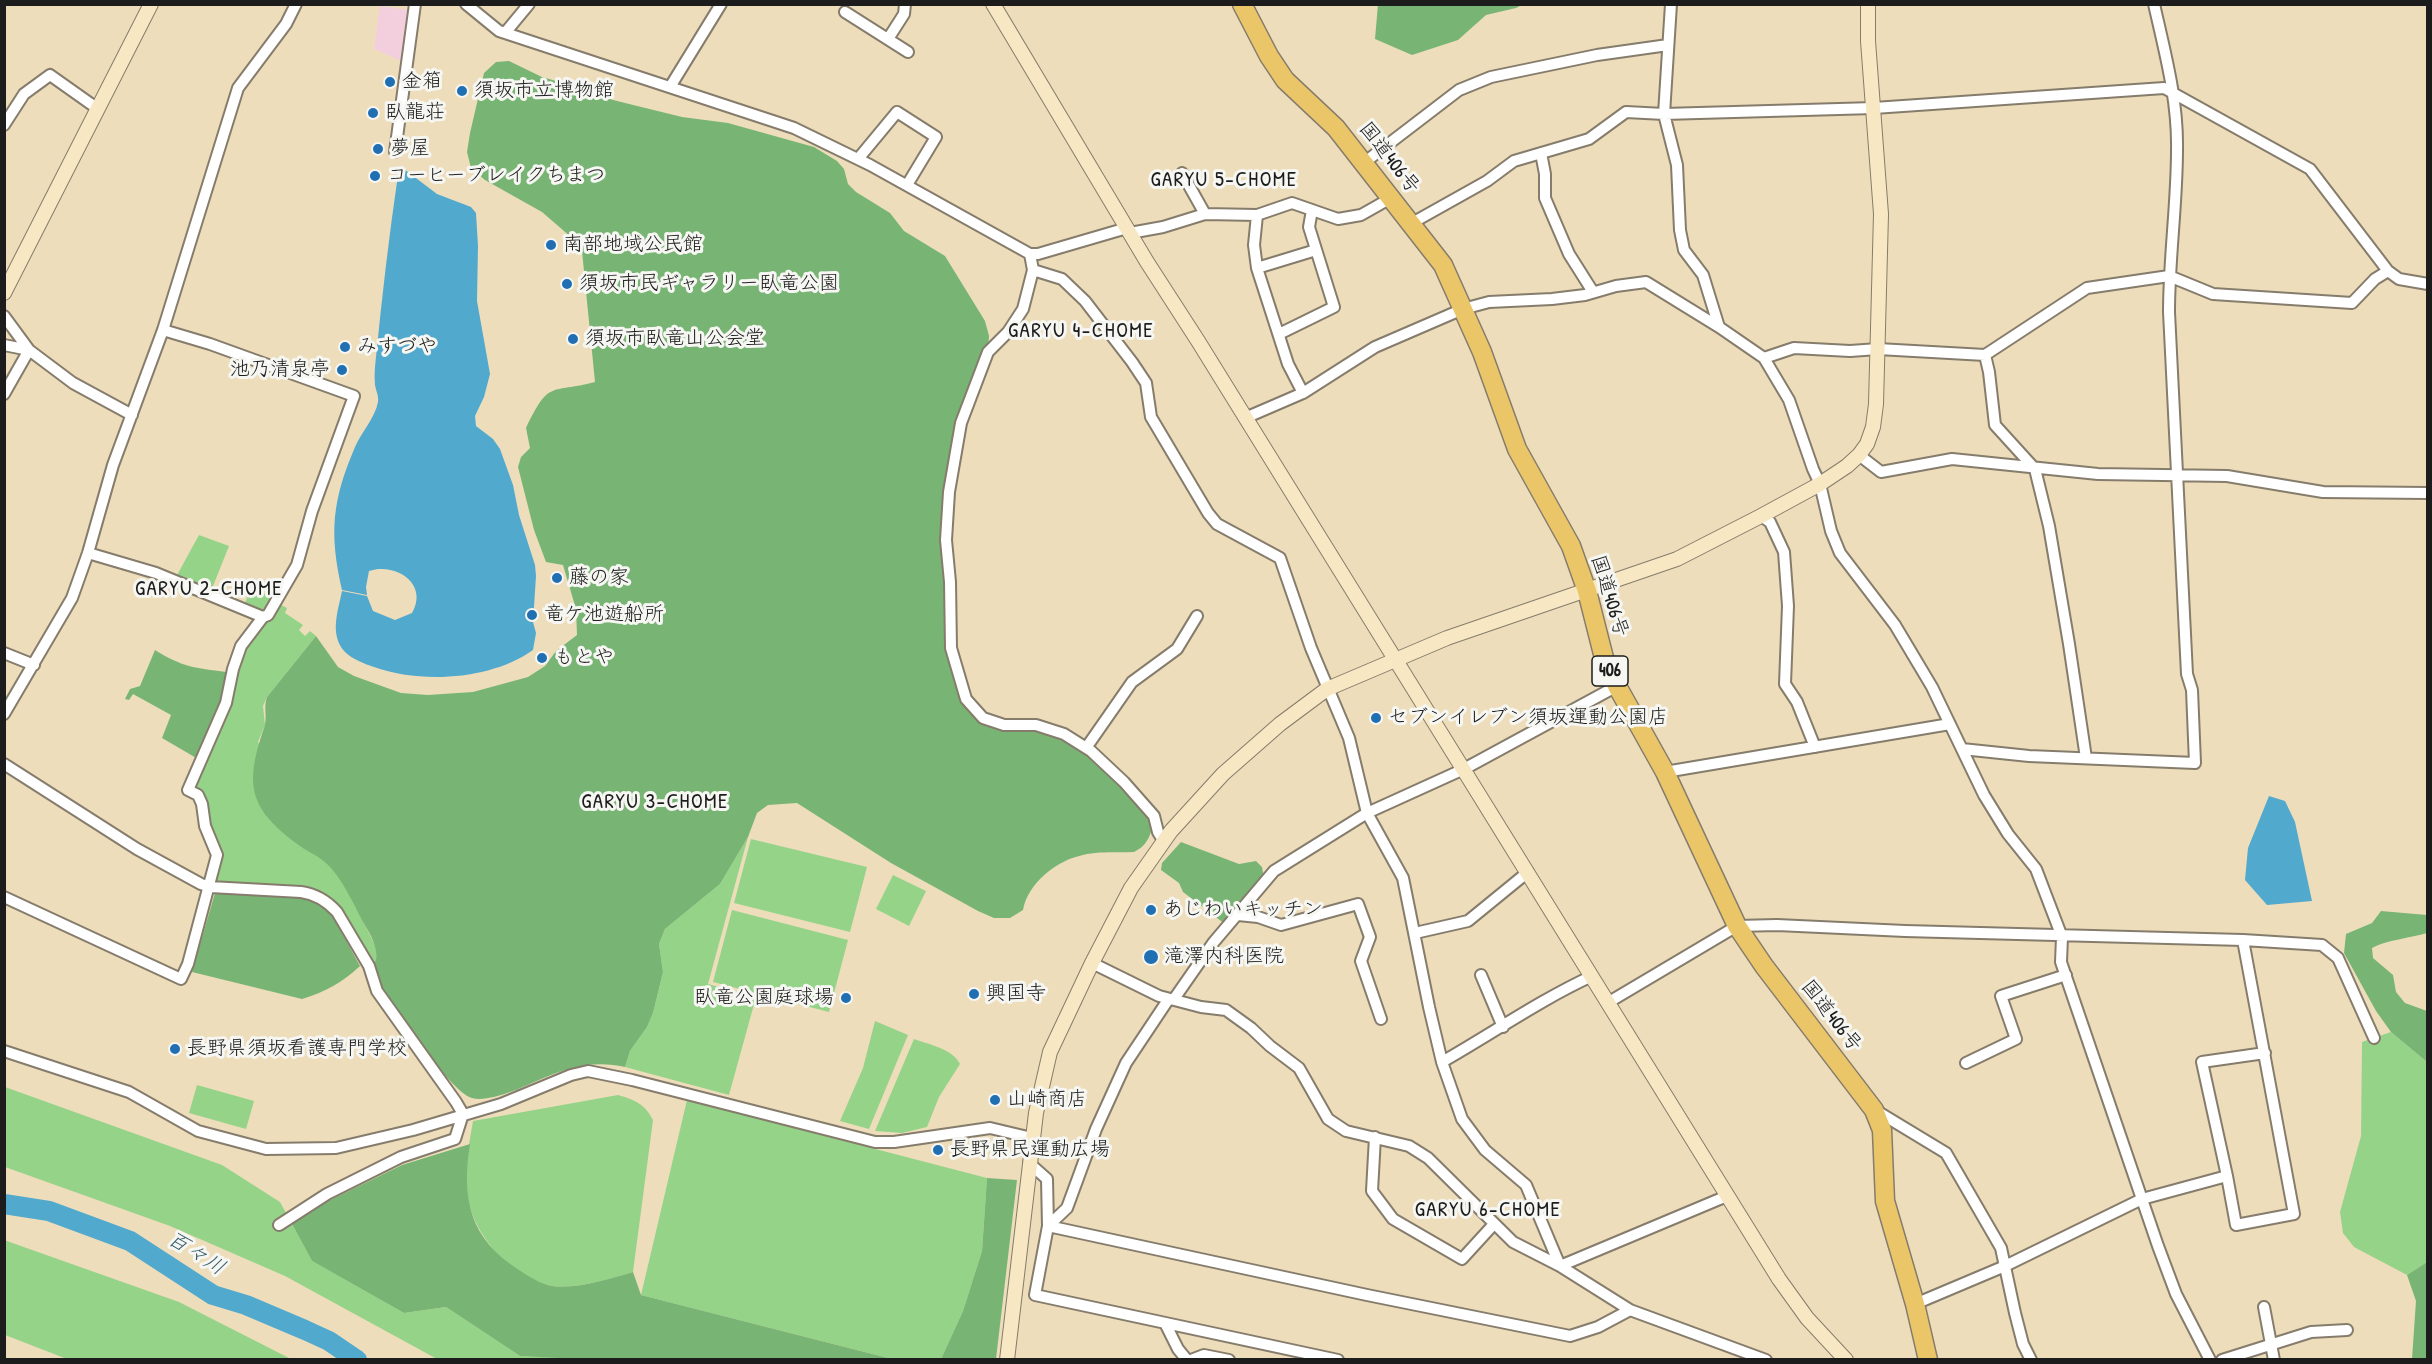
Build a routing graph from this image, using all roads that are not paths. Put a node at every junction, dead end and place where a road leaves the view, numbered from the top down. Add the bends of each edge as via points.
1 (151, 4) edge
2 (296, 4) edge
3 (415, 4) edge
4 (466, 4) edge
5 (529, 4) edge
6 (721, 4) edge
7 (905, 4) edge
8 (993, 4) edge
9 (1242, 4) edge
10 (1671, 4) edge
11 (1868, 4) edge
12 (2154, 4) edge
13 (844, 12) dead end
14 (505, 33) junction
15 (888, 39) junction
16 (1668, 45) junction
17 (908, 52) dead end
18 (670, 87) junction
19 (2174, 92) junction
20 (1874, 108) junction
21 (98, 109) junction
22 (1664, 114) junction
23 (4, 124) edge
24 (395, 152) dead end
25 (1541, 153) junction
26 (858, 159) junction
27 (1365, 162) junction
28 (1182, 173) dead end
29 (906, 185) junction
30 (1391, 198) junction
31 (1312, 210) junction
32 (1205, 214) junction
33 (1257, 215) junction
34 (1412, 223) junction
35 (1129, 230) junction
36 (1316, 250) junction
37 (1030, 254) junction
38 (1257, 268) junction
39 (1033, 270) junction
40 (2388, 271) junction
41 (2169, 276) junction
42 (2427, 284) edge
43 (1593, 292) junction
44 (4, 293) edge
45 (1463, 309) junction
46 (4, 316) edge
47 (1719, 327) junction
48 (163, 330) junction
49 (1279, 334) junction
50 (4, 345) edge
51 (1878, 349) junction
52 (29, 350) junction
53 (1985, 355) junction
54 (1764, 358) junction
55 (1303, 393) junction
56 (4, 394) edge
57 (132, 415) junction
58 (1245, 418) junction
59 (1859, 455) junction
60 (2036, 469) junction
61 (2179, 476) junction
62 (1820, 484) junction
63 (2427, 493) edge
64 (1761, 516) junction
65 (88, 554) junction
66 (1587, 591) junction
67 (1197, 616) dead end
68 (263, 617) junction
69 (4, 653) edge
70 (1394, 659) junction
71 (34, 665) junction
72 (1617, 686) junction
73 (1327, 689) junction
74 (4, 714) edge
75 (1950, 724) junction
76 (1815, 747) junction
77 (1086, 748) junction
78 (1962, 749) junction
79 (2086, 758) junction
80 (4, 764) edge
81 (1464, 769) junction
82 (1665, 772) junction
83 (1367, 813) junction
84 (1164, 842) junction
85 (1528, 872) junction
86 (210, 887) junction
87 (4, 897) edge
88 (1238, 915) junction
89 (1737, 926) junction
90 (1415, 933) junction
91 (2062, 937) junction
92 (2243, 940) junction
93 (1092, 963) junction
94 (1481, 975) dead end
95 (2066, 975) junction
96 (1592, 976) junction
97 (1174, 999) junction
98 (1609, 1002) junction
99 (1381, 1019) dead end
100 (1503, 1027) junction
101 (2374, 1038) dead end
102 (4, 1051) edge
103 (2265, 1053) junction
104 (1443, 1062) junction
105 (1966, 1063) dead end
106 (1874, 1110) junction
107 (463, 1114) junction
108 (1375, 1137) junction
109 (1032, 1138) junction
110 (1029, 1163) junction
111 (2227, 1176) junction
112 (1727, 1196) junction
113 (2142, 1199) junction
114 (1494, 1224) junction
115 (279, 1225) dead end
116 (1048, 1226) junction
117 (1560, 1266) junction
118 (2005, 1266) junction
119 (1915, 1304) junction
120 (2265, 1307) dead end
121 (1630, 1310) junction
122 (1165, 1323) junction
123 (2347, 1330) dead end
124 (2270, 1343) junction
125 (1007, 1359) edge
126 (1189, 1359) edge
127 (1229, 1359) edge
128 (1338, 1359) edge
129 (1766, 1359) edge
130 (1846, 1359) edge
131 (1928, 1359) edge
132 (2031, 1359) edge
133 (2210, 1359) edge
134 (2222, 1359) edge
135 (2274, 1359) edge

1 - 21 street
2 - 48 street via 286,24 238,88
3 - 24 street
4 - 14 street
5 - 14 street
6 - 18 street
7 - 15 street via 904,14
8 - 35 street
9 - 27 highway, 国道406号 / 406 via 1285,80
10 - 16 street
11 - 20 street
12 - 19 street
13 - 15 street
14 - 18 street
15 - 17 street
16 - 22 street
16 - 27 street via 1491,77 1459,90
18 - 26 street via 794,128
19 - 20 street via 2164,88
19 - 40 street via 2310,169
19 - 41 street via 2177,150
20 - 22 street
20 - 51 street via 1881,214
21 - 23 street via 50,75 24,94
21 - 44 street
22 - 25 street via 1626,112 1589,139
22 - 47 street via 1677,165 1684,249 1703,275
25 - 34 street via 1514,161 1487,181
25 - 43 street via 1545,198 1569,254
26 - 29 street
26 - 29 street via 897,112 936,137
27 - 30 highway, 国道406号 / 406
28 - 32 street
29 - 37 street
30 - 31 street via 1361,215 1338,219
30 - 34 highway, 国道406号 / 406
31 - 33 street via 1292,203
31 - 36 street via 1309,227
32 - 33 street
32 - 35 street via 1163,227
33 - 38 street
34 - 45 highway, 国道406号 / 406 via 1443,265
35 - 37 street
35 - 58 street
36 - 38 street
36 - 49 street via 1334,307
37 - 39 street
38 - 49 street
39 - 73 street via 1062,279 1085,301 1132,362 1146,383 1150,417 1217,524 1280,558
39 - 77 street via 1023,309 988,352 961,423 947,521 951,648 966,699 983,718 1004,725 1036,724 1064,734
40 - 41 street via 2352,303 2213,294
40 - 42 street via 2399,279
41 - 53 street via 2087,288
41 - 61 street
43 - 45 street via 1552,299 1489,302
43 - 47 street via 1646,282
45 - 55 street via 1375,347
45 - 66 highway, 国道406号 / 406 via 1517,448 1571,546
46 - 52 street
47 - 54 street
48 - 57 street
48 - 68 street via 354,396 297,565 268,615
49 - 55 street
50 - 52 street
51 - 53 street
51 - 54 street via 1794,348
51 - 59 street via 1873,427
52 - 56 street
52 - 57 street via 73,382
53 - 60 street via 1995,425
54 - 62 street via 1789,400
55 - 58 street
57 - 65 street via 113,465
58 - 70 street
59 - 60 street via 1881,472 1952,459
59 - 62 street
60 - 61 street
60 - 79 street via 2068,634
61 - 63 street via 2227,476 2323,492
61 - 79 street via 2187,674 2192,690 2195,763
62 - 64 street
62 - 75 street via 1840,553 1895,625
64 - 66 street via 1677,559
64 - 76 street via 1770,522 1784,552 1788,606 1785,684 1797,702
65 - 68 street via 156,573
65 - 71 street via 72,598
66 - 70 street
66 - 72 highway, 国道406号 / 406 via 1605,658
67 - 77 street via 1177,649 1132,682
68 - 86 street via 241,646 226,703 188,790 198,795 217,855
69 - 71 street
70 - 73 street
70 - 81 street
71 - 74 street
72 - 81 street
72 - 82 highway, 国道406号 / 406
73 - 83 street via 1349,738
73 - 84 street via 1223,774
75 - 76 street
75 - 78 street
76 - 82 street
77 - 84 street via 1154,816
78 - 79 street
78 - 91 street via 2008,834 2037,869
80 - 86 street via 137,849
81 - 83 street
81 - 85 street
82 - 89 highway, 国道406号 / 406
83 - 88 street via 1274,871
83 - 90 street via 1403,878
84 - 93 street via 1131,888
85 - 90 street via 1468,921
85 - 96 street
86 - 87 street via 181,979
86 - 107 street via 301,892 331,905 369,966 378,991
88 - 97 street
88 - 99 street via 1281,925 1358,904 1370,937 1361,961
89 - 91 street
89 - 98 street
89 - 106 highway, 国道406号 / 406
90 - 104 street
91 - 92 street
91 - 95 street via 2061,962
92 - 101 street via 2322,945 2338,958
92 - 103 street
93 - 97 street via 1159,996
93 - 109 street via 1050,1052
94 - 100 street
95 - 105 street via 2001,996 2016,1038
95 - 113 street
96 - 98 street
96 - 100 street via 1551,995
97 - 108 street via 1226,1010 1299,1068 1328,1119 1346,1131
97 - 116 street via 1167,1000 1126,1063 1067,1208
98 - 112 street
100 - 104 street
102 - 107 street via 129,1092 198,1131 266,1149 336,1148
103 - 111 street via 2202,1062
103 - 111 street via 2294,1214 2236,1225
104 - 117 street via 1462,1119 1485,1150 1526,1185
106 - 118 street via 1947,1153 1993,1232
106 - 119 highway, 国道406号 / 406 via 1882,1130 1885,1201
107 - 109 street via 588,1071 875,1142 990,1128
107 - 115 street via 455,1139 401,1157 327,1194
108 - 114 street via 1409,1146 1428,1158
108 - 114 street via 1372,1191 1394,1220 1462,1259
109 - 110 street
110 - 116 street via 1047,1179
110 - 125 street
111 - 113 street
112 - 117 street
112 - 130 street via 1807,1318
113 - 118 street
113 - 133 street via 2176,1294
114 - 117 street via 1513,1242
116 - 121 street via 1570,1336
116 - 122 street via 1035,1294
117 - 121 street
118 - 119 street
118 - 132 street via 2023,1344
119 - 131 highway, 国道406号 / 406
120 - 124 street
121 - 129 street
122 - 126 street via 1178,1349
122 - 128 street
123 - 124 street via 2312,1332
124 - 134 street
124 - 135 street
126 - 127 street via 1204,1355

